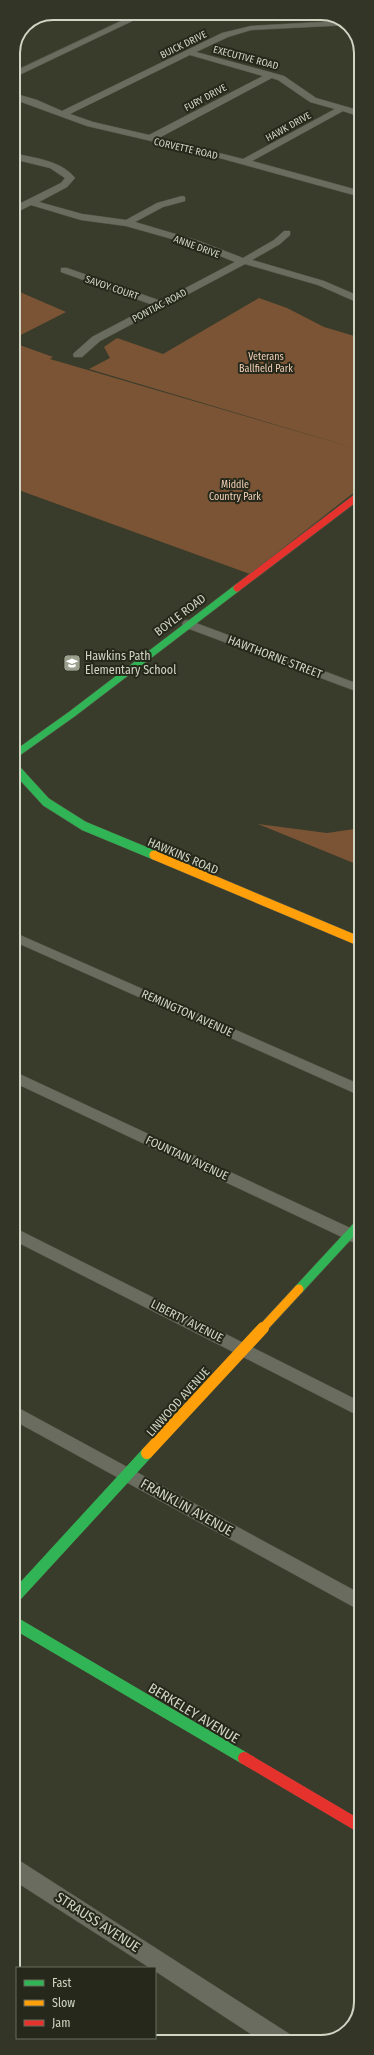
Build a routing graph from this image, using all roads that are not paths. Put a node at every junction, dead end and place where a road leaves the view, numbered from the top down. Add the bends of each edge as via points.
1 (130, 20) edge
2 (334, 24) edge
3 (190, 53) junction
4 (20, 72) edge
5 (271, 74) junction
6 (20, 98) edge
7 (343, 108) junction
8 (354, 112) edge
9 (62, 115) junction
10 (149, 139) junction
11 (20, 158) edge
12 (244, 162) junction
13 (354, 192) edge
14 (182, 199) dead end
15 (30, 202) junction
16 (20, 207) edge
17 (127, 223) junction
18 (287, 233) dead end
19 (244, 261) junction
20 (64, 270) dead end
21 (354, 294) edge
22 (160, 304) junction
23 (78, 355) dead end
24 (354, 499) edge
25 (188, 624) junction
26 (354, 687) edge
27 (33, 741) junction
28 (20, 743) edge
29 (20, 751) edge
30 (29, 755) dead end
31 (29, 770) dead end
32 (20, 774) edge
33 (20, 786) edge
34 (37, 794) junction
35 (20, 939) edge
36 (354, 939) edge
37 (20, 1079) edge
38 (354, 1088) edge
39 (20, 1237) edge
40 (354, 1238) edge
41 (354, 1239) edge
42 (242, 1349) junction
43 (354, 1406) edge
44 (20, 1416) edge
45 (127, 1474) junction
46 (20, 1591) edge
47 (354, 1599) edge
48 (20, 1626) edge
49 (354, 1823) edge
50 (20, 1873) edge
51 (272, 2035) edge

1 - 4 street
2 - 3 street, BUICK DRIVE via 251,28 225,35
3 - 5 street, EXECUTIVE ROAD
3 - 9 street, BUICK DRIVE
5 - 7 street, EXECUTIVE ROAD via 288,82 313,100
5 - 10 street, FURY DRIVE
6 - 9 street, CORVETTE ROAD
7 - 8 street, EXECUTIVE ROAD
7 - 12 street, HAWK DRIVE
9 - 10 street, CORVETTE ROAD
10 - 12 street, CORVETTE ROAD
11 - 15 street via 60,169 70,178 64,184
12 - 13 street, CORVETTE ROAD
14 - 17 street via 160,205
15 - 16 street
15 - 17 street, ANNE DRIVE via 81,217
17 - 19 street, ANNE DRIVE via 196,243
18 - 19 street, PONTIAC ROAD
19 - 21 street, ANNE DRIVE
19 - 22 street, PONTIAC ROAD
20 - 22 street, SAVOY COURT
22 - 23 street, PONTIAC ROAD via 96,339
24 - 25 street, BOYLE ROAD
25 - 26 street, HAWTHORNE STREET
25 - 27 street, BOYLE ROAD
27 - 28 street
27 - 29 street, BOYLE ROAD
27 - 30 street
31 - 34 street
32 - 34 street, HAWKINS ROAD
33 - 34 street
34 - 36 street, HAWKINS ROAD via 62,814 84,826
35 - 38 street, REMINGTON AVENUE
37 - 40 street, FOUNTAIN AVENUE
39 - 42 street, LIBERTY AVENUE
41 - 42 street, LINWOOD AVENUE
42 - 43 street, LIBERTY AVENUE
42 - 45 street, LINWOOD AVENUE
44 - 45 street, FRANKLIN AVENUE
45 - 46 street, LINWOOD AVENUE
45 - 47 street, FRANKLIN AVENUE
48 - 49 street, BERKELEY AVENUE
50 - 51 street, STRAUSS AVENUE

